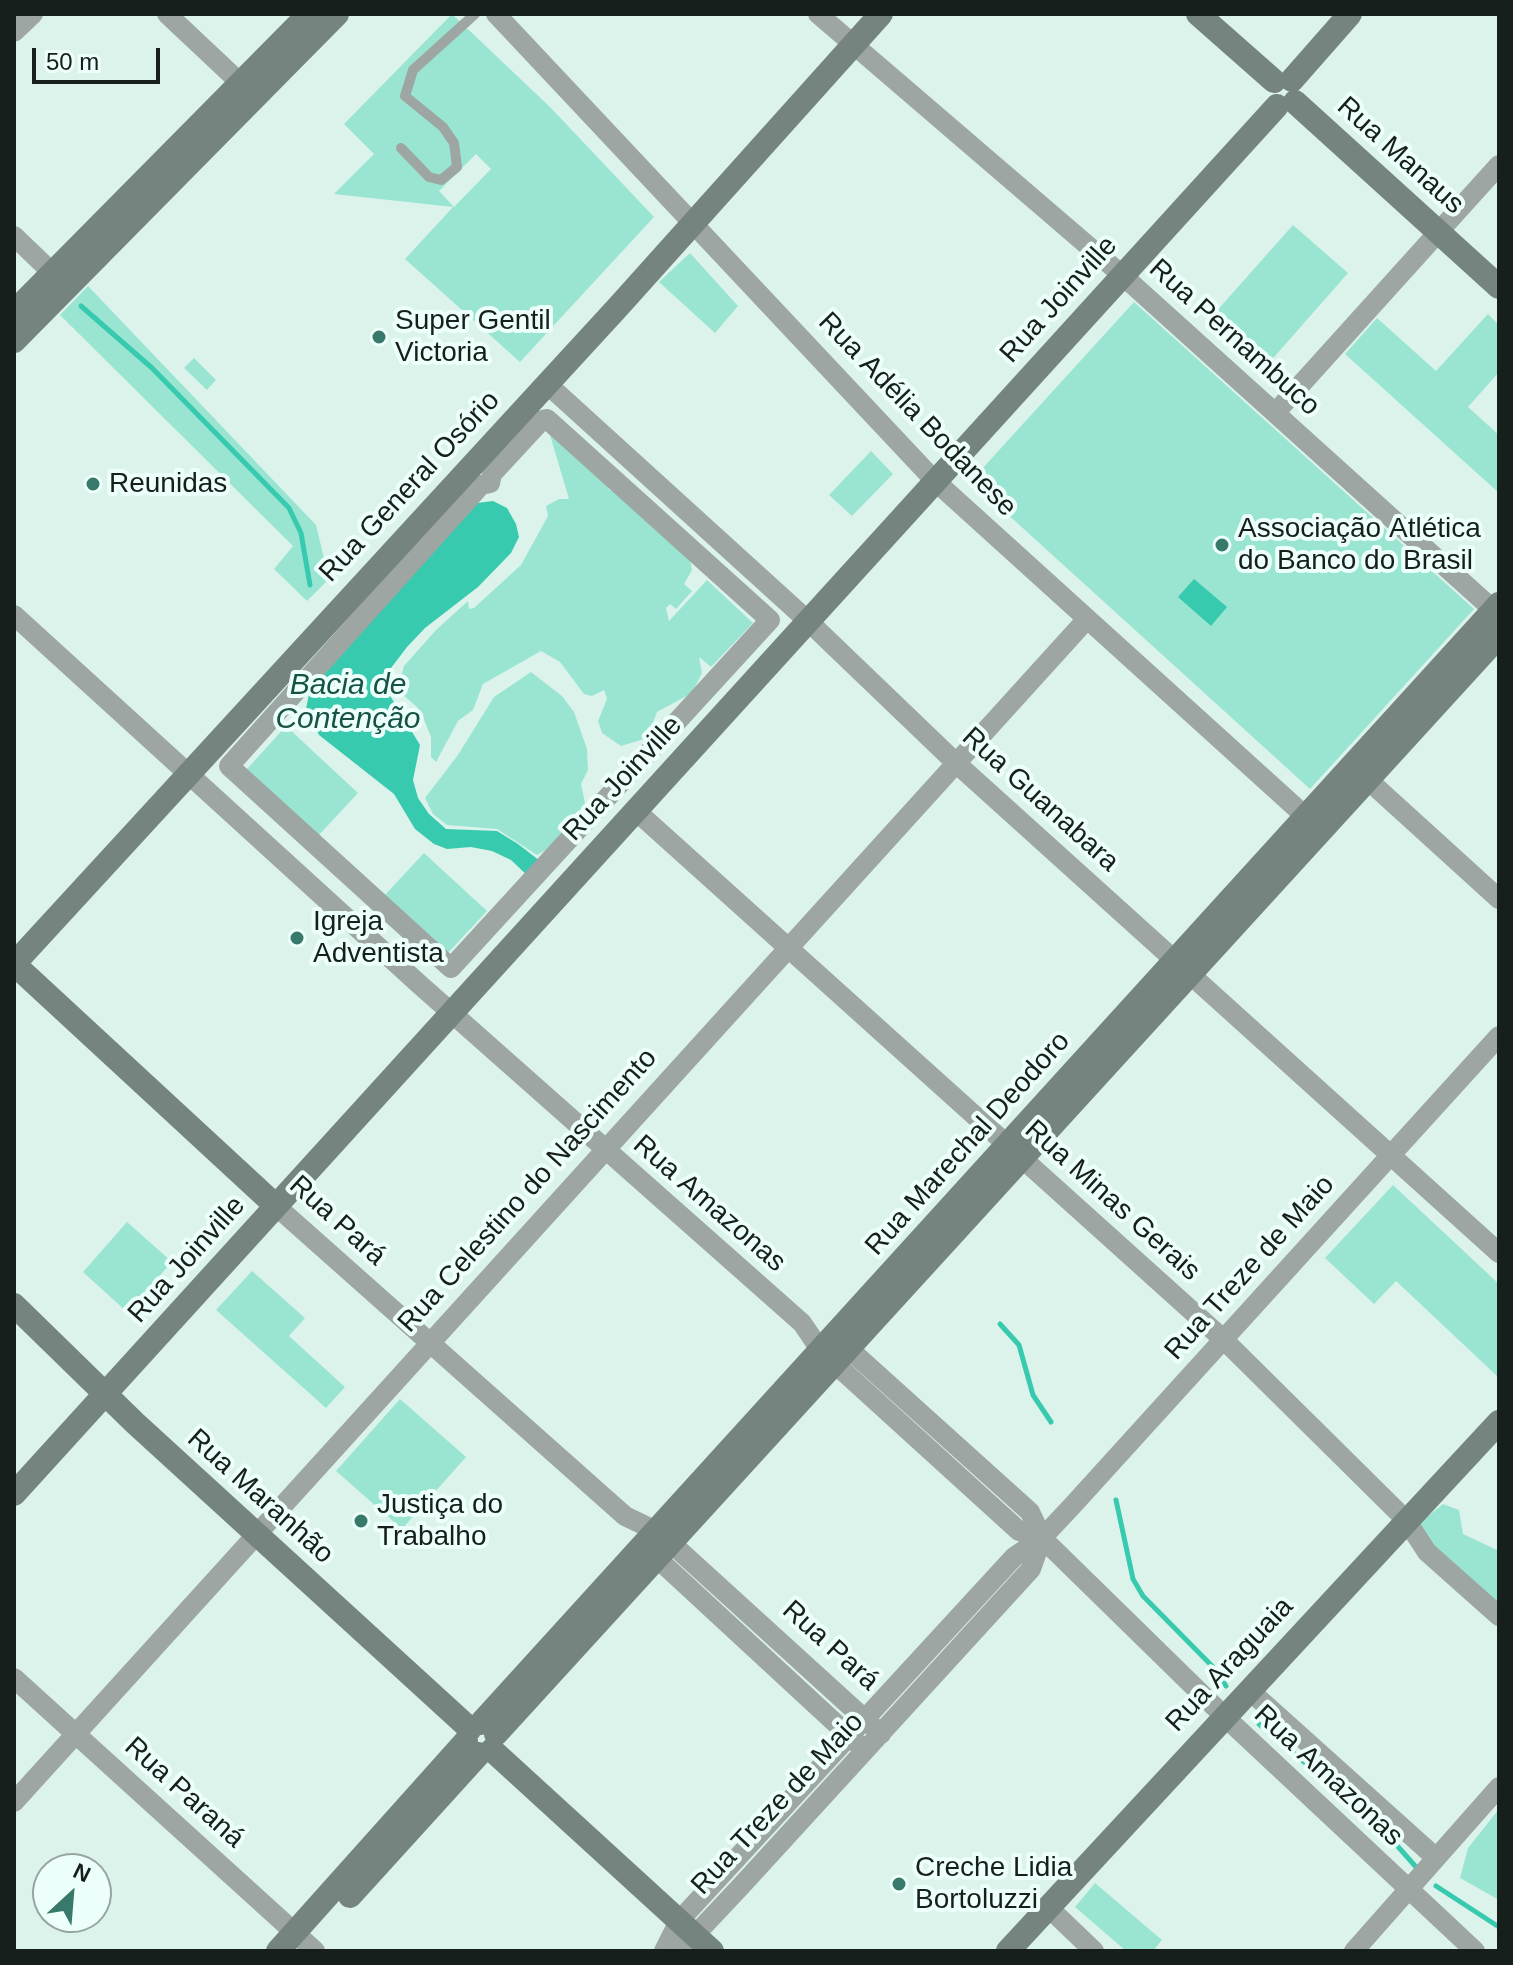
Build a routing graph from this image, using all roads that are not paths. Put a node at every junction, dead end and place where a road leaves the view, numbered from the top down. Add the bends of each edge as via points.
1 (33, 14) edge
2 (167, 14) edge
3 (309, 14) edge
4 (337, 14) edge
5 (475, 14) edge
6 (496, 14) edge
7 (818, 14) edge
8 (881, 14) edge
9 (1198, 14) edge
10 (1350, 14) edge
11 (14, 32) edge
12 (852, 45) junction
13 (247, 89) junction
14 (1284, 92) junction
15 (401, 148) dead end
16 (1499, 165) edge
17 (693, 221) junction
18 (1439, 231) junction
19 (14, 236) edge
20 (1122, 275) junction
21 (60, 280) junction
22 (1499, 287) edge
23 (14, 312) edge
24 (14, 341) edge
25 (546, 383) junction
26 (1276, 412) junction
27 (934, 480) junction
28 (1497, 610) edge
29 (14, 615) edge
30 (1087, 619) junction
31 (808, 621) junction
32 (1499, 636) edge
33 (1435, 690) junction
34 (956, 763) junction
35 (229, 766) joint
36 (1360, 772) junction
37 (187, 774) junction
38 (635, 810) junction
39 (1313, 823) junction
40 (1499, 899) edge
41 (787, 947) junction
42 (14, 964) edge
43 (1182, 967) junction
44 (450, 1011) junction
45 (1499, 1036) edge
46 (604, 1149) junction
47 (1015, 1151) junction
48 (1390, 1157) junction
49 (276, 1206) junction
50 (1499, 1253) edge
51 (14, 1305) edge
52 (1223, 1339) junction
53 (427, 1344) junction
54 (835, 1350) junction
55 (106, 1395) junction
56 (1499, 1422) edge
57 (14, 1494) edge
58 (1406, 1520) junction
59 (255, 1533) junction
60 (1042, 1538) junction
61 (658, 1545) junction
62 (969, 1605) junction
63 (744, 1609) junction
64 (1499, 1616) edge
65 (985, 1620) junction
66 (730, 1626) junction
67 (795, 1655) junction
68 (921, 1658) junction
69 (779, 1671) junction
70 (937, 1673) junction
71 (14, 1678) edge
72 (1249, 1690) junction
73 (1224, 1716) junction
74 (866, 1718) junction
75 (77, 1734) junction
76 (881, 1734) junction
77 (849, 1736) junction
78 (481, 1739) junction
79 (865, 1751) junction
80 (1499, 1787) edge
81 (14, 1802) edge
82 (776, 1816) junction
83 (792, 1830) junction
84 (1435, 1857) junction
85 (1408, 1890) junction
86 (1048, 1907) junction
87 (695, 1936) edge
88 (304, 1944) edge
89 (278, 1951) edge
90 (666, 1951) edge
91 (1008, 1951) edge
92 (1094, 1951) edge
93 (1354, 1951) edge
94 (1475, 1951) edge

1 - 11 street
2 - 13 street
3 - 13 street
4 - 13 street
5 - 15 lane via 413,70 405,96 443,127 454,143 457,167 441,180 429,177
6 - 17 street, Rua Adélia Bodanese
7 - 12 street, Rua Pernambuco
8 - 12 street, Rua General Osório
9 - 14 street, Rua Manaus
10 - 14 street, Rua Joinville
12 - 17 street, Rua General Osório
12 - 20 street, Rua Pernambuco
13 - 21 street
14 - 18 street, Rua Manaus
14 - 20 street, Rua Joinville
16 - 18 street
17 - 25 street, Rua General Osório
17 - 27 street, Rua Adélia Bodanese
18 - 22 street, Rua Manaus
18 - 26 street
19 - 21 street
20 - 26 street, Rua Pernambuco
20 - 27 street, Rua Joinville
21 - 23 street
21 - 24 street
25 - 31 street, Rua Guanabara
25 - 37 street, Rua General Osório
26 - 28 street, Rua Pernambuco
27 - 30 street, Rua Adélia Bodanese
27 - 31 street, Rua Joinville
28 - 33 street, Rua Marechal Deodoro
29 - 37 street, Rua Amazonas
30 - 34 street, Rua Celestino do Nascimento
30 - 39 street, Rua Adélia Bodanese
31 - 34 street, Rua Guanabara
31 - 38 street, Rua Joinville
32 - 33 street, Rua Marechal Deodoro
33 - 36 street, Rua Marechal Deodoro
34 - 41 street, Rua Celestino do Nascimento
34 - 43 street, Rua Guanabara
35 - 35 street via 451,968 770,620 547,419 542,420
36 - 39 street, Rua Marechal Deodoro
36 - 40 street
37 - 42 street, Rua General Osório
37 - 44 street, Rua Amazonas
38 - 41 street, Rua Minas Gerais
38 - 44 street, Rua Joinville
39 - 43 street, Rua Marechal Deodoro
41 - 46 street, Rua Celestino do Nascimento
41 - 47 street, Rua Minas Gerais
42 - 49 street, Rua Pará
43 - 47 street, Rua Marechal Deodoro
43 - 48 street, Rua Guanabara
44 - 46 street, Rua Amazonas
44 - 49 street, Rua Joinville
45 - 48 street, Rua Treze de Maio
46 - 53 street, Rua Celestino do Nascimento
46 - 54 street, Rua Amazonas
47 - 52 street, Rua Minas Gerais
47 - 54 street, Rua Marechal Deodoro
48 - 50 street, Rua Guanabara
48 - 52 street, Rua Treze de Maio
49 - 53 street, Rua Pará
49 - 55 street, Rua Joinville
51 - 55 street, Rua Maranhão
52 - 58 street, Rua Minas Gerais
52 - 60 street, Rua Treze de Maio
53 - 59 street, Rua Celestino do Nascimento
53 - 61 street, Rua Pará
54 - 60 street, Rua Amazonas via 963,1465 1019,1531
54 - 61 street, Rua Marechal Deodoro
55 - 57 street, Rua Joinville
55 - 59 street, Rua Maranhão
56 - 58 street, Rua Araguaia
58 - 64 street, Rua Minas Gerais via 1427,1552
58 - 72 street, Rua Araguaia
59 - 75 street, Rua Celestino do Nascimento
59 - 78 street, Rua Maranhão
60 - 62 street, Rua Treze de Maio via 1014,1557
60 - 65 street, Rua Treze de Maio via 1031,1569
60 - 73 street, Rua Amazonas
61 - 63 street, Rua Pará
61 - 66 street, Rua Pará
61 - 78 street, Rua Marechal Deodoro
62 - 65 street
62 - 68 street, Rua Treze de Maio
63 - 66 street
63 - 67 street, Rua Pará
65 - 70 street, Rua Treze de Maio
66 - 69 street, Rua Pará
67 - 69 street
67 - 74 street, Rua Pará
68 - 70 street
68 - 74 street, Rua Treze de Maio
69 - 77 street, Rua Pará
70 - 76 street, Rua Treze de Maio
71 - 75 street, Rua Paraná
72 - 73 street, Rua Araguaia
72 - 84 street, Rua Amazonas
73 - 85 street, Rua Amazonas
73 - 86 street, Rua Araguaia
74 - 76 street, Rua Pará
74 - 77 street, Rua Treze de Maio
75 - 81 street, Rua Celestino do Nascimento
75 - 88 street, Rua Paraná
76 - 79 street, Rua Treze de Maio
77 - 79 street, Rua Pará
77 - 82 street, Rua Treze de Maio
78 - 87 street, Rua Maranhão
78 - 88 street, Rua Marechal Deodoro via 367,1864
79 - 83 street, Rua Treze de Maio
80 - 84 street
82 - 83 street
82 - 87 street, Rua Treze de Maio
83 - 87 street, Rua Treze de Maio
84 - 85 street
85 - 93 street
85 - 94 street, Rua Amazonas
86 - 91 street, Rua Araguaia
86 - 92 street
87 - 90 street, Rua Treze de Maio
88 - 89 street, Rua Marechal Deodoro

